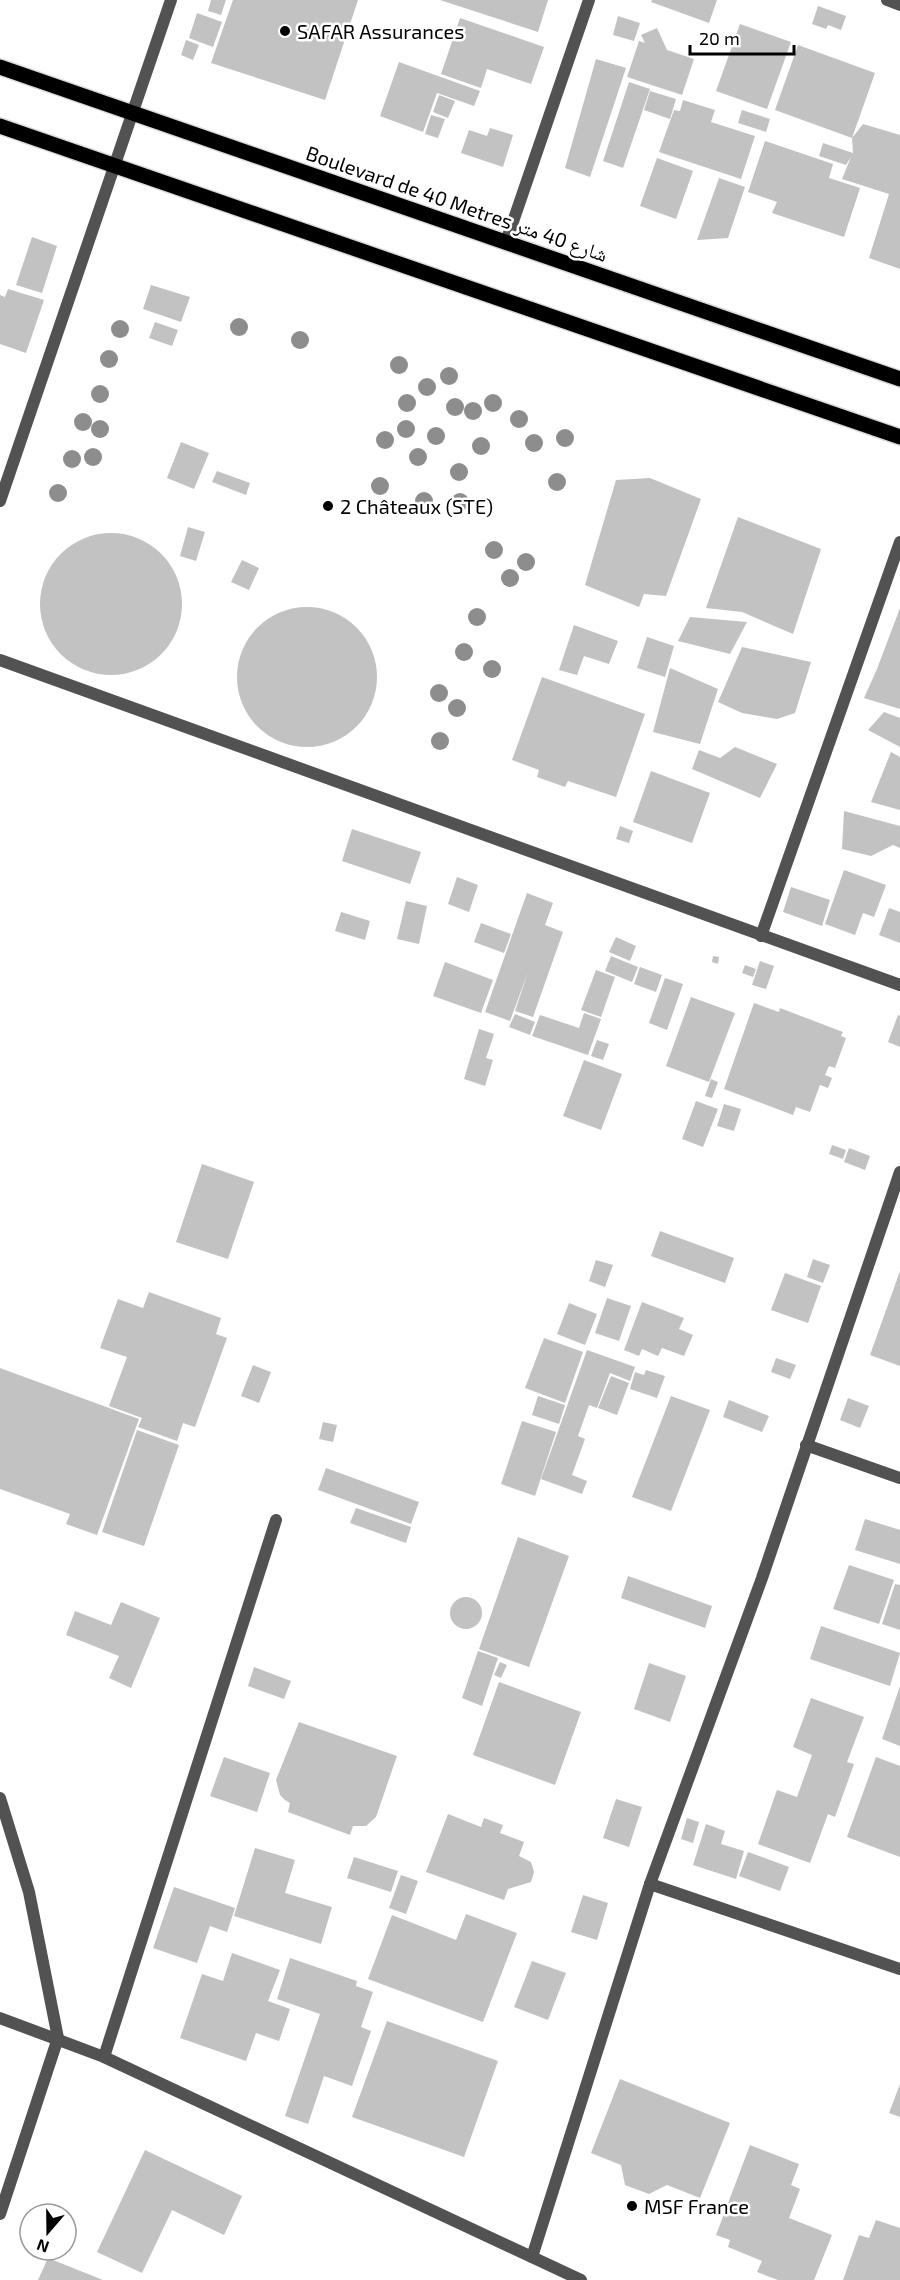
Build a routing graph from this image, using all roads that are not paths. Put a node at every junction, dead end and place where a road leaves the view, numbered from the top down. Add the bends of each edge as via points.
1 (171, 0) edge
2 (589, 0) edge
3 (887, 0) edge
4 (900, 5) edge
5 (0, 67) edge
6 (132, 114) junction
7 (0, 126) edge
8 (114, 165) junction
9 (506, 242) junction
10 (900, 379) edge
11 (900, 436) edge
12 (0, 501) edge
13 (900, 543) edge
14 (0, 660) edge
15 (761, 936) junction
16 (900, 985) edge
17 (900, 1172) edge
18 (806, 1445) junction
19 (900, 1478) edge
20 (276, 1520) dead end
21 (0, 1798) edge
22 (650, 1884) junction
23 (900, 1969) edge
24 (0, 2018) edge
25 (58, 2038) junction
26 (104, 2057) junction
27 (0, 2214) edge
28 (532, 2257) junction
29 (581, 2280) edge

1 - 6 street
2 - 9 street
3 - 4 street
5 - 6 main road, Boulevard de 40 Metres شارع 40 متر
6 - 8 street
6 - 9 main road, Boulevard de 40 Metres شارع 40 متر
7 - 8 main road
8 - 11 main road
8 - 12 street
9 - 10 main road, Boulevard de 40 Metres شارع 40 متر
13 - 15 street
14 - 15 street
15 - 16 street
17 - 18 street
18 - 19 street
18 - 22 street
20 - 26 street
21 - 25 street via 28,1892
22 - 23 street
22 - 28 street
24 - 25 street
25 - 26 street
25 - 27 street
26 - 28 street
28 - 29 street

